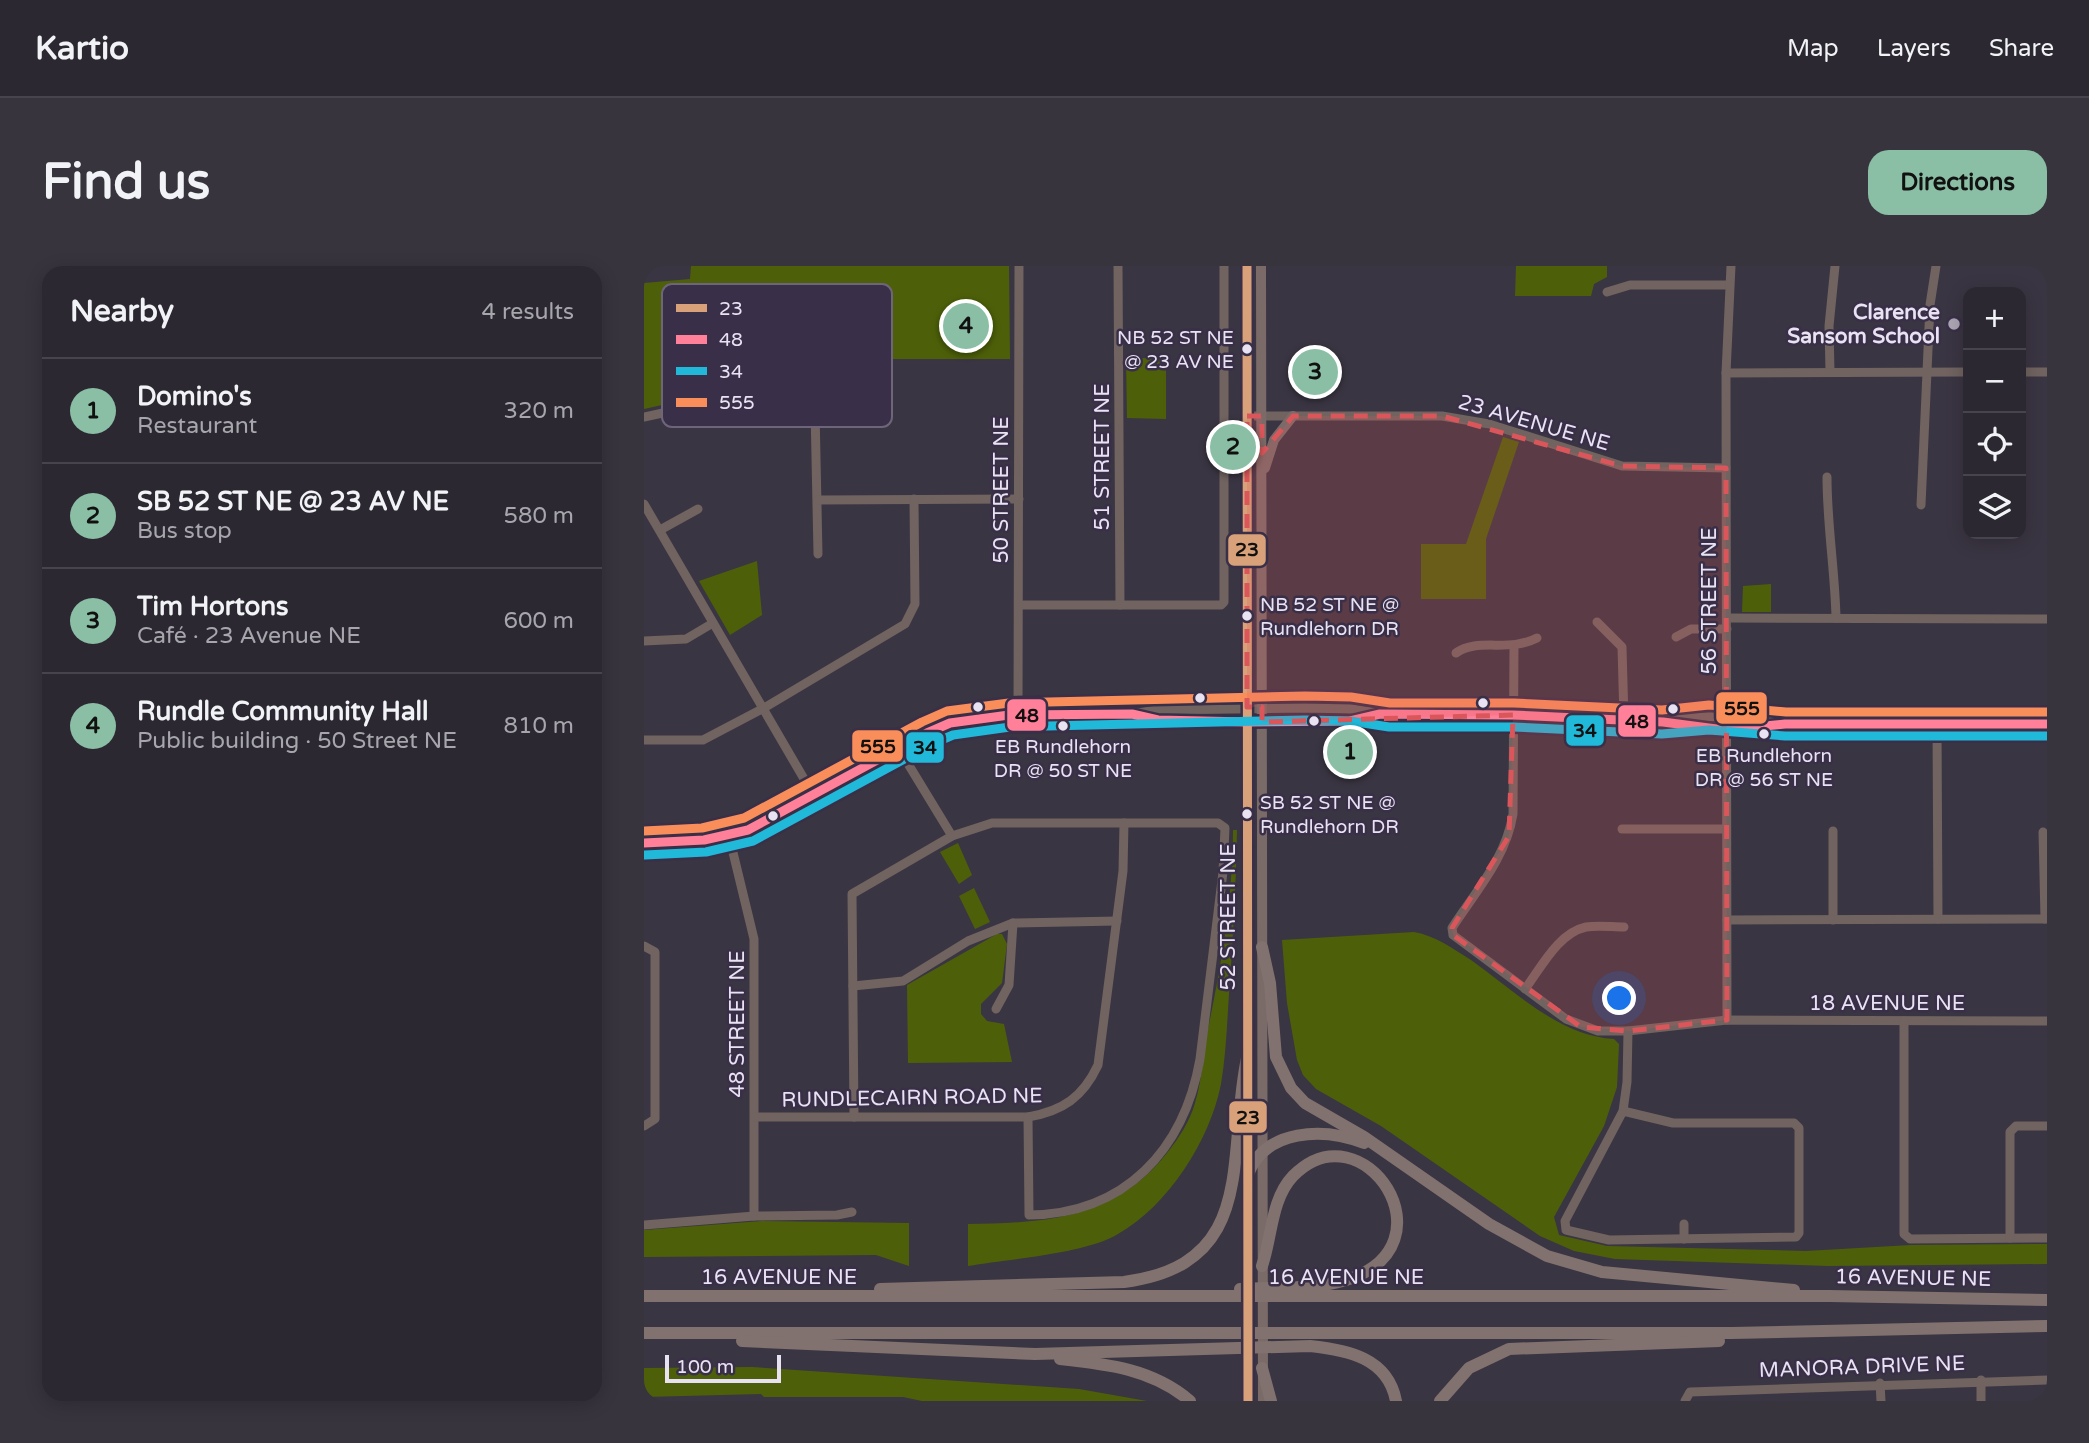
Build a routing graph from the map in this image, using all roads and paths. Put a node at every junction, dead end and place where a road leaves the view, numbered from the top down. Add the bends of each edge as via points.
1 (1019, 266) edge
2 (1118, 266) edge
3 (1224, 266) edge
4 (1247, 266) edge
5 (1261, 266) edge
6 (1731, 266) edge
7 (1835, 266) edge
8 (1936, 266) edge
9 (1729, 285) junction
10 (1607, 292) dead end
11 (1830, 372) junction
12 (1926, 372) junction
13 (1963, 372) edge
14 (2026, 372) edge
15 (2047, 372) edge
16 (1726, 373) junction
17 (662, 413) edge
18 (1247, 416) junction
19 (1262, 416) junction
20 (1293, 416) junction
21 (644, 417) edge
22 (816, 427) edge
23 (1726, 468) junction
24 (1262, 477) junction
25 (1827, 477) dead end
26 (914, 499) junction
27 (1019, 499) junction
28 (818, 500) junction
29 (644, 504) edge
30 (1921, 505) dead end
31 (698, 509) dead end
32 (660, 530) junction
33 (818, 554) dead end
34 (1019, 605) junction
35 (1120, 605) junction
36 (1728, 618) junction
37 (1836, 618) junction
38 (2047, 619) edge
39 (1597, 622) dead end
40 (713, 623) junction
41 (1727, 629) junction
42 (1676, 637) dead end
43 (1537, 638) dead end
44 (644, 641) edge
45 (1514, 646) junction
46 (1456, 653) dead end
47 (1247, 707) junction
48 (1262, 707) junction
49 (764, 708) junction
50 (1018, 715) junction
51 (1132, 715) junction
52 (1380, 715) junction
53 (1513, 715) junction
54 (1624, 720) junction
55 (1247, 722) junction
56 (1262, 722) junction
57 (1937, 723) junction
58 (1727, 724) junction
59 (2047, 724) edge
60 (644, 740) edge
61 (899, 749) junction
62 (814, 796) junction
63 (1124, 823) junction
64 (1622, 829) dead end
65 (1726, 830) junction
66 (1833, 831) dead end
67 (2043, 832) dead end
68 (729, 836) junction
69 (952, 836) junction
70 (644, 843) edge
71 (1938, 919) junction
72 (2046, 919) edge
73 (1727, 920) junction
74 (1833, 920) junction
75 (1117, 921) junction
76 (1013, 923) junction
77 (1625, 927) dead end
78 (644, 946) edge
79 (1262, 947) junction
80 (853, 986) junction
81 (1525, 989) junction
82 (996, 1009) dead end
83 (1727, 1020) junction
84 (1903, 1021) junction
85 (2047, 1021) edge
86 (1628, 1031) junction
87 (1247, 1058) junction
88 (1623, 1111) junction
89 (755, 1117) junction
90 (854, 1117) junction
91 (1028, 1117) junction
92 (644, 1126) edge
93 (2047, 1126) edge
94 (1262, 1153) junction
95 (1387, 1153) junction
96 (1248, 1174) junction
97 (852, 1212) dead end
98 (754, 1216) junction
99 (1684, 1224) dead end
100 (644, 1225) edge
101 (2011, 1238) junction
102 (2047, 1238) edge
103 (1684, 1239) junction
104 (1262, 1266) junction
105 (644, 1296) edge
106 (777, 1296) junction
107 (1082, 1296) junction
108 (1829, 1296) junction
109 (2047, 1300) edge
110 (2047, 1326) edge
111 (1799, 1332) junction
112 (644, 1333) edge
113 (680, 1333) junction
114 (1035, 1354) junction
115 (1262, 1368) junction
116 (1981, 1380) junction
117 (2047, 1380) edge
118 (1880, 1383) junction
119 (1190, 1401) edge
120 (1248, 1401) edge
121 (1262, 1401) edge
122 (1271, 1401) edge
123 (1396, 1401) edge
124 (1440, 1401) edge
125 (1685, 1401) edge
126 (1881, 1401) edge
127 (1981, 1401) edge

1 - 27 street, 50 STREET NE
2 - 35 street, 51 STREET NE
3 - 35 street via 1224,602
4 - 18 main road, 52 STREET NE
5 - 19 main road, 52 STREET NE
6 - 9 street, 56 STREET NE
7 - 11 street
8 - 12 street
9 - 10 street via 1630,285
9 - 16 street, 56 STREET NE
11 - 12 street
11 - 16 street
12 - 13 street
12 - 30 street
14 - 15 street
16 - 23 street, 56 STREET NE
17 - 21 street
18 - 19 street, 23 AVENUE NE
18 - 47 main road, 52 STREET NE
19 - 20 street, 23 AVENUE NE
19 - 24 main road, 52 STREET NE
20 - 23 street, 23 AVENUE NE via 1443,416 1489,425 1622,466
20 - 24 main road via 1274,440
22 - 28 street
23 - 36 street, 56 STREET NE
24 - 48 main road, 52 STREET NE
25 - 37 street
26 - 27 street
26 - 28 street
26 - 49 street via 915,604 905,624
27 - 34 street, 50 STREET NE
28 - 33 street
29 - 32 street
31 - 32 street
32 - 40 street
34 - 35 street
34 - 50 street, 50 STREET NE
36 - 37 street
36 - 41 street, 56 STREET NE
37 - 38 street
39 - 54 street via 1622,647
40 - 44 street via 685,639
40 - 49 street
41 - 42 street via 1691,629
41 - 58 street, 56 STREET NE
43 - 45 street
45 - 46 street via 1466,646
45 - 53 street
47 - 48 street
47 - 51 street
47 - 55 main road, 52 STREET NE
48 - 52 street via 1351,709
48 - 56 main road, 52 STREET NE
49 - 60 street via 703,740
49 - 62 street
50 - 51 street
50 - 61 street via 950,723
51 - 55 street
52 - 53 street
52 - 56 street via 1350,721
53 - 54 street
53 - 81 street, 18 AVENUE NE via 1510,836 1452,928 1453,935
54 - 58 street via 1685,718
55 - 56 street
55 - 87 main road, 52 STREET NE
56 - 79 main road, 52 STREET NE
57 - 58 street via 1785,724 1762,720
57 - 59 street
57 - 71 street
58 - 65 street, 56 STREET NE
61 - 62 street
61 - 69 street
62 - 68 street
63 - 69 street via 992,822
63 - 75 street, RUNDLECAIRN ROAD NE
63 - 91 street via 1218,822 1225,828 1195,1086 1167,1147 1143,1173 1085,1208 1053,1215 1029,1215
64 - 65 street
65 - 73 street, 56 STREET NE
66 - 74 street
67 - 72 street
68 - 70 street
68 - 89 street, 48 STREET NE via 754,940
69 - 80 street via 852,894
71 - 72 street
71 - 74 street
73 - 74 street
73 - 83 street, 56 STREET NE
75 - 76 street
75 - 91 street, RUNDLECAIRN ROAD NE via 1098,1065 1076,1098 1053,1113
76 - 80 street via 968,941 903,981
76 - 82 street via 1009,985
77 - 81 street via 1586,927 1571,932
78 - 92 street via 655,952 655,1119
79 - 94 main road, 52 STREET NE
79 - 95 highway via 1276,1057 1285,1080 1305,1102
80 - 90 street
81 - 86 street, 18 AVENUE NE via 1581,1027
83 - 84 street, 18 AVENUE NE
83 - 86 street, 18 AVENUE NE
84 - 85 street, 18 AVENUE NE
84 - 101 street via 1904,1234 1910,1239
86 - 88 street
87 - 96 main road, 52 STREET NE
87 - 106 highway via 1226,1209 1210,1242 1174,1272 1104,1284 807,1290
88 - 103 street via 1564,1221 1566,1230 1595,1239
88 - 103 street via 1673,1123 1794,1123 1799,1128 1796,1237
89 - 90 street, RUNDLECAIRN ROAD NE
89 - 98 street, 48 STREET NE
90 - 91 street, RUNDLECAIRN ROAD NE
93 - 101 street via 2016,1126 2010,1132
94 - 95 highway via 1283,1140 1311,1134 1347,1137
94 - 96 highway
94 - 104 main road, 52 STREET NE
95 - 108 highway via 1505,1234 1574,1265 1635,1278
96 - 120 main road, 52 STREET NE
97 - 98 street
98 - 100 street
99 - 103 street
101 - 102 street
104 - 107 highway via 1281,1194 1309,1164 1330,1158 1360,1163 1391,1189 1398,1218 1390,1248 1375,1265 1348,1280
104 - 115 main road, 52 STREET NE
105 - 106 highway, 16 AVENUE NE
106 - 107 highway, 16 AVENUE NE
107 - 108 highway, 16 AVENUE NE
108 - 109 highway, 16 AVENUE NE
110 - 111 highway
111 - 113 highway
111 - 124 highway via 1760,1340 1509,1349 1469,1368
112 - 113 highway
113 - 114 highway via 712,1339
114 - 119 highway via 1142,1373
114 - 123 highway via 1284,1345 1333,1348 1355,1353 1382,1369
115 - 121 main road, 52 STREET NE
115 - 122 highway
116 - 117 street, MANORA DRIVE NE
116 - 118 street, MANORA DRIVE NE
116 - 127 street
118 - 125 street, MANORA DRIVE NE via 1690,1392
118 - 126 street

